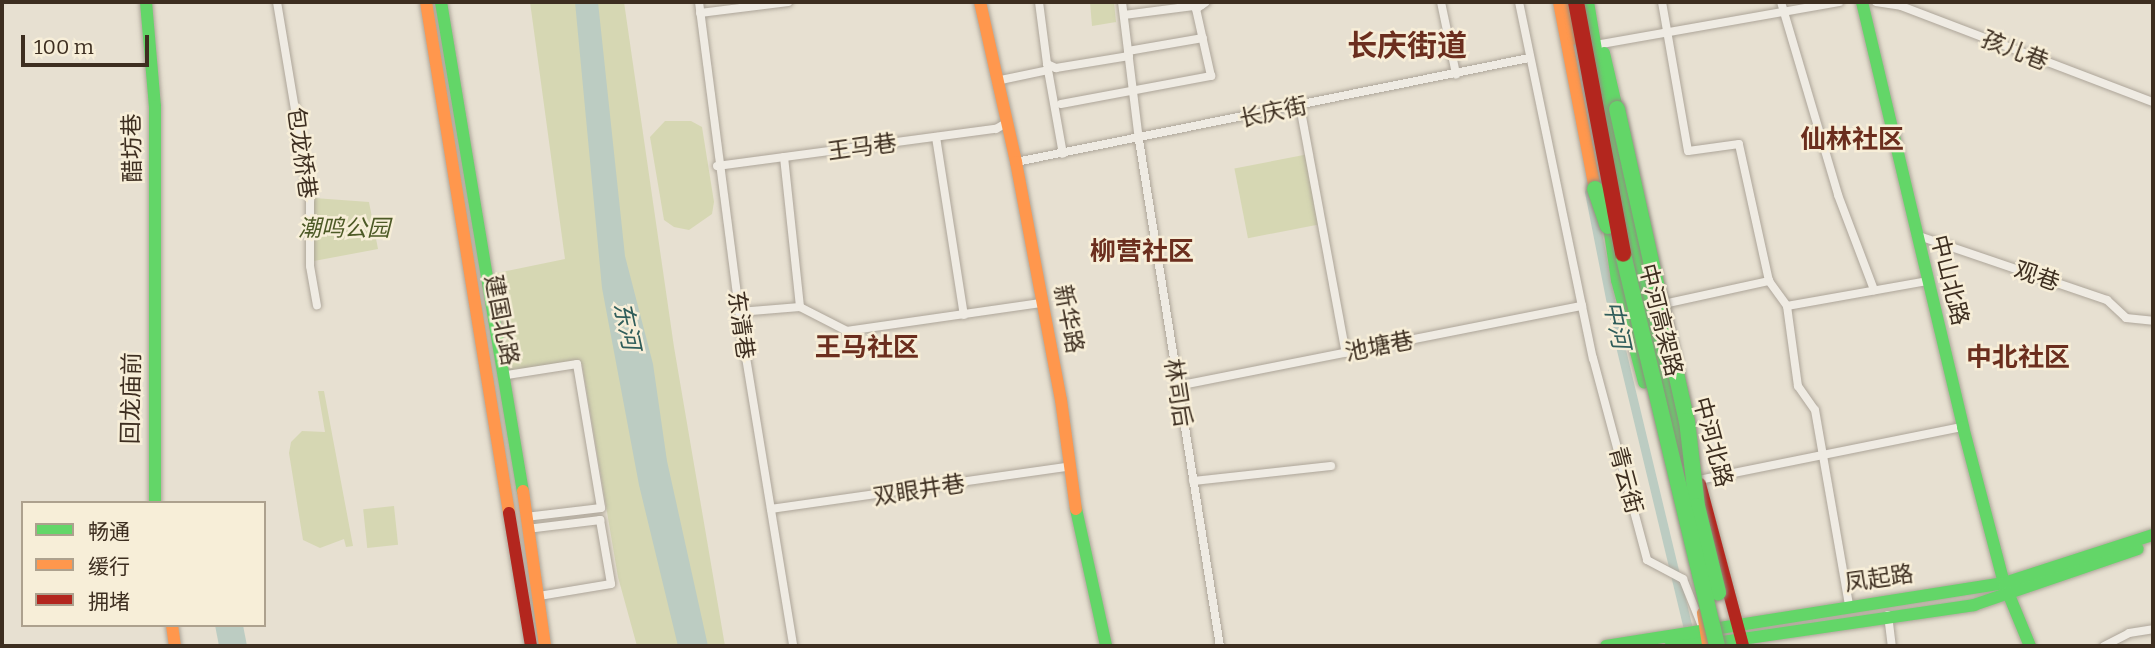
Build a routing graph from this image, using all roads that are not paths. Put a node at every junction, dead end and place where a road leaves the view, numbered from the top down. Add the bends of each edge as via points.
1 (146, 2) edge
2 (277, 2) edge
3 (426, 2) edge
4 (441, 2) edge
5 (699, 2) edge
6 (788, 2) edge
7 (980, 2) edge
8 (1039, 2) edge
9 (1122, 2) edge
10 (1441, 2) edge
11 (1519, 2) edge
12 (1559, 2) edge
13 (1568, 2) edge
14 (1576, 2) edge
15 (1588, 2) edge
16 (1595, 2) edge
17 (1662, 2) edge
18 (1839, 2) edge
19 (1861, 2) edge
20 (1876, 2) edge
21 (1204, 3) edge
22 (1903, 4) edge
23 (1782, 5) edge
24 (700, 13) junction
25 (1124, 15) junction
26 (1667, 29) junction
27 (1203, 38) junction
28 (1601, 44) junction
29 (1129, 53) junction
30 (1529, 58) junction
31 (1456, 74) junction
32 (996, 80) junction
33 (1133, 92) junction
34 (2153, 102) edge
35 (1061, 104) dead end
36 (1300, 106) junction
37 (1006, 123) junction
38 (936, 137) junction
39 (1139, 140) junction
40 (1063, 154) junction
41 (784, 157) junction
42 (1016, 162) junction
43 (718, 166) junction
44 (1916, 235) junction
45 (1769, 281) junction
46 (1927, 281) junction
47 (1629, 288) junction
48 (1874, 290) junction
49 (156, 293) joint
50 (1042, 303) junction
51 (317, 304) dead end
52 (1581, 306) junction
53 (1656, 306) junction
54 (1787, 306) junction
55 (800, 307) junction
56 (739, 312) junction
57 (964, 315) junction
58 (2153, 321) edge
59 (1346, 353) junction
60 (506, 376) junction
61 (1177, 386) junction
62 (1963, 427) junction
63 (1823, 455) junction
64 (1331, 466) dead end
65 (1066, 467) junction
66 (1699, 480) junction
67 (1192, 481) junction
68 (155, 501) edge
69 (1697, 506) junction
70 (771, 509) junction
71 (526, 523) junction
72 (2153, 535) edge
73 (2153, 544) edge
74 (2006, 588) junction
75 (539, 596) junction
76 (1849, 606) junction
77 (1888, 615) junction
78 (172, 627) edge
79 (2153, 629) edge
80 (1738, 639) edge
81 (1700, 640) edge
82 (175, 646) edge
83 (531, 646) edge
84 (545, 646) edge
85 (793, 646) edge
86 (1107, 646) edge
87 (1220, 646) edge
88 (1606, 646) edge
89 (1892, 646) edge
90 (2030, 646) edge
91 (2104, 646) edge

1 - 49 main road, 醋坊巷 via 155,106
2 - 51 street, 包龙桥巷 via 310,200 310,266
3 - 83 main road, 建国北路
4 - 60 main road, 建国北路
5 - 24 street, 东清巷
6 - 24 street
7 - 32 main road, 新华路
8 - 29 street via 1047,64 1056,68
9 - 25 street, 林司后
10 - 31 street
11 - 30 street, 青云街
12 - 47 main road, bridge via 1595,189
13 - 81 main road via 1617,280 1700,592
14 - 47 main road, 中河高架路, bridge
15 - 69 main road, 中河高架路, bridge via 1612,146
16 - 28 main road, 中河北路
17 - 26 street
18 - 23 street
19 - 44 main road, 中山北路
20 - 22 street, 孩儿巷
21 - 25 street
21 - 27 street via 1196,9
22 - 34 street, 孩儿巷
23 - 26 street
23 - 48 street via 1838,195
24 - 43 street, 东清巷
25 - 29 street, 林司后
26 - 28 street
26 - 45 street via 1688,151 1739,144
27 - 29 street
27 - 33 street via 1211,76
28 - 53 main road, 中河北路 via 1625,176
28 - 69 main road, bridge via 1687,421
29 - 33 street, 林司后
30 - 31 street, 长庆街
30 - 52 street, 青云街
31 - 36 street, 长庆街
32 - 37 main road, 新华路
32 - 40 street via 1048,70
33 - 35 street
33 - 39 street, 林司后
36 - 39 street, 长庆街
36 - 59 street
37 - 38 street, 王马巷 via 996,130
37 - 42 main road, 新华路
38 - 41 street, 王马巷
38 - 57 street
39 - 40 street, 长庆街
39 - 61 street, 林司后
40 - 42 street, 长庆街
41 - 43 street, 王马巷
41 - 55 street
42 - 50 main road, 新华路
43 - 56 street, 东清巷
44 - 46 main road, 中山北路
44 - 58 street, 观巷 via 2107,300 2126,318
45 - 53 street
45 - 54 street
46 - 48 street
46 - 62 main road, 中山北路
47 - 81 main road, 中河高架路, bridge
48 - 54 street
49 - 68 main road, 回龙庙前
50 - 57 street
50 - 65 main road, 新华路 via 1061,400
52 - 59 street, 池塘巷
52 - 81 street, 青云街 via 1647,560 1683,579
53 - 66 main road, 中河北路
54 - 63 street via 1798,386 1815,410
55 - 56 street
55 - 57 street via 848,331
56 - 70 street, 东清巷
59 - 61 street, 池塘巷
60 - 71 main road, 建国北路
60 - 71 street via 577,364 601,508
61 - 67 street, 林司后
62 - 63 street
62 - 74 main road, 中山北路
63 - 66 street
63 - 76 street
64 - 67 street
65 - 70 street, 双眼井巷
65 - 86 main road, 新华路
66 - 80 main road, 中河北路
67 - 87 street, 林司后
69 - 80 main road, 中河高架路, bridge
70 - 85 street, 东清巷
71 - 75 main road, 建国北路
71 - 75 street via 600,520 605,545 611,583
72 - 74 main road, 凤起路
73 - 74 main road
74 - 76 main road, 凤起路
74 - 77 main road via 1974,605
74 - 90 main road, 中山北路
75 - 84 main road, 建国北路
76 - 80 main road, 凤起路
77 - 80 main road
77 - 89 street
78 - 82 main road
79 - 91 street via 2129,633
80 - 81 main road
81 - 88 main road via 1662,637

